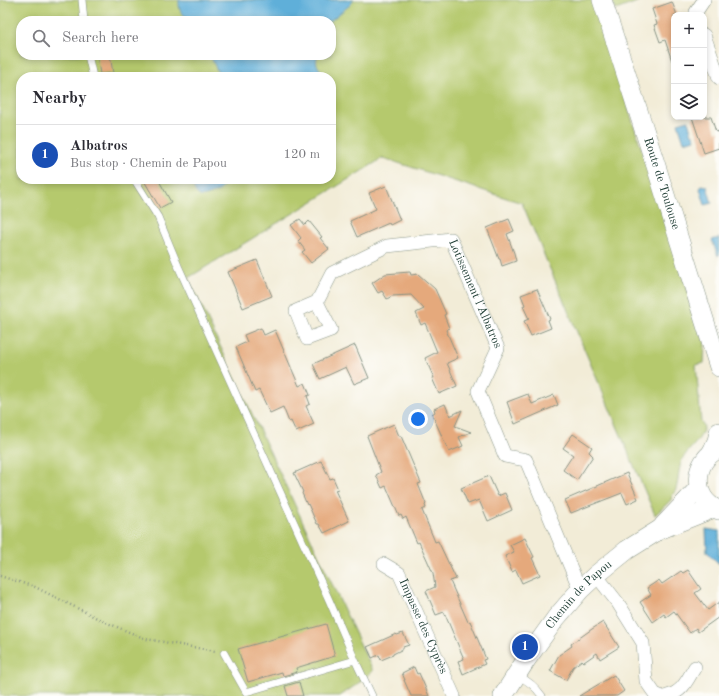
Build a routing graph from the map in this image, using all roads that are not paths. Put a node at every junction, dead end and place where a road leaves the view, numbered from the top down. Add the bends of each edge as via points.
1 (82, 0) edge
2 (602, 0) edge
3 (704, 0) edge
4 (696, 12) edge
5 (84, 16) edge
6 (707, 44) edge
7 (89, 60) edge
8 (92, 72) edge
9 (719, 78) edge
10 (137, 184) edge
11 (318, 302) dead end
12 (719, 367) edge
13 (719, 432) edge
14 (716, 451) edge
15 (699, 488) junction
16 (717, 509) edge
17 (659, 530) junction
18 (384, 564) dead end
19 (596, 575) junction
20 (580, 590) junction
21 (224, 653) road end
22 (355, 660) junction
23 (695, 667) dead end
24 (516, 675) junction
25 (372, 696) edge
26 (454, 696) edge
27 (503, 696) edge
28 (542, 696) edge
29 (660, 696) edge
30 (667, 696) edge

1 - 5 lane
2 - 12 main road, Route de Toulouse
3 - 4 street
6 - 9 street
7 - 8 lane
10 - 22 lane via 158,217
11 - 20 street, Lotissement l'Albatros via 332,273 387,246 451,239 498,348 478,392 505,456 526,460
13 - 14 main road
14 - 15 main road via 703,462 698,474
15 - 16 main road via 704,500
15 - 17 main road, Chemin de Papou
16 - 17 main road, Chemin de Papou
17 - 19 main road, Chemin de Papou via 627,550
18 - 26 street, Impasse des Cyprès via 399,573
19 - 20 main road, Chemin de Papou
19 - 29 street via 618,602 643,643 646,681 655,694
20 - 24 main road, Chemin de Papou via 556,618
21 - 22 lane via 246,692
22 - 25 lane
23 - 30 street via 684,687
24 - 27 main road, Chemin de Papou
24 - 28 lane via 538,689

